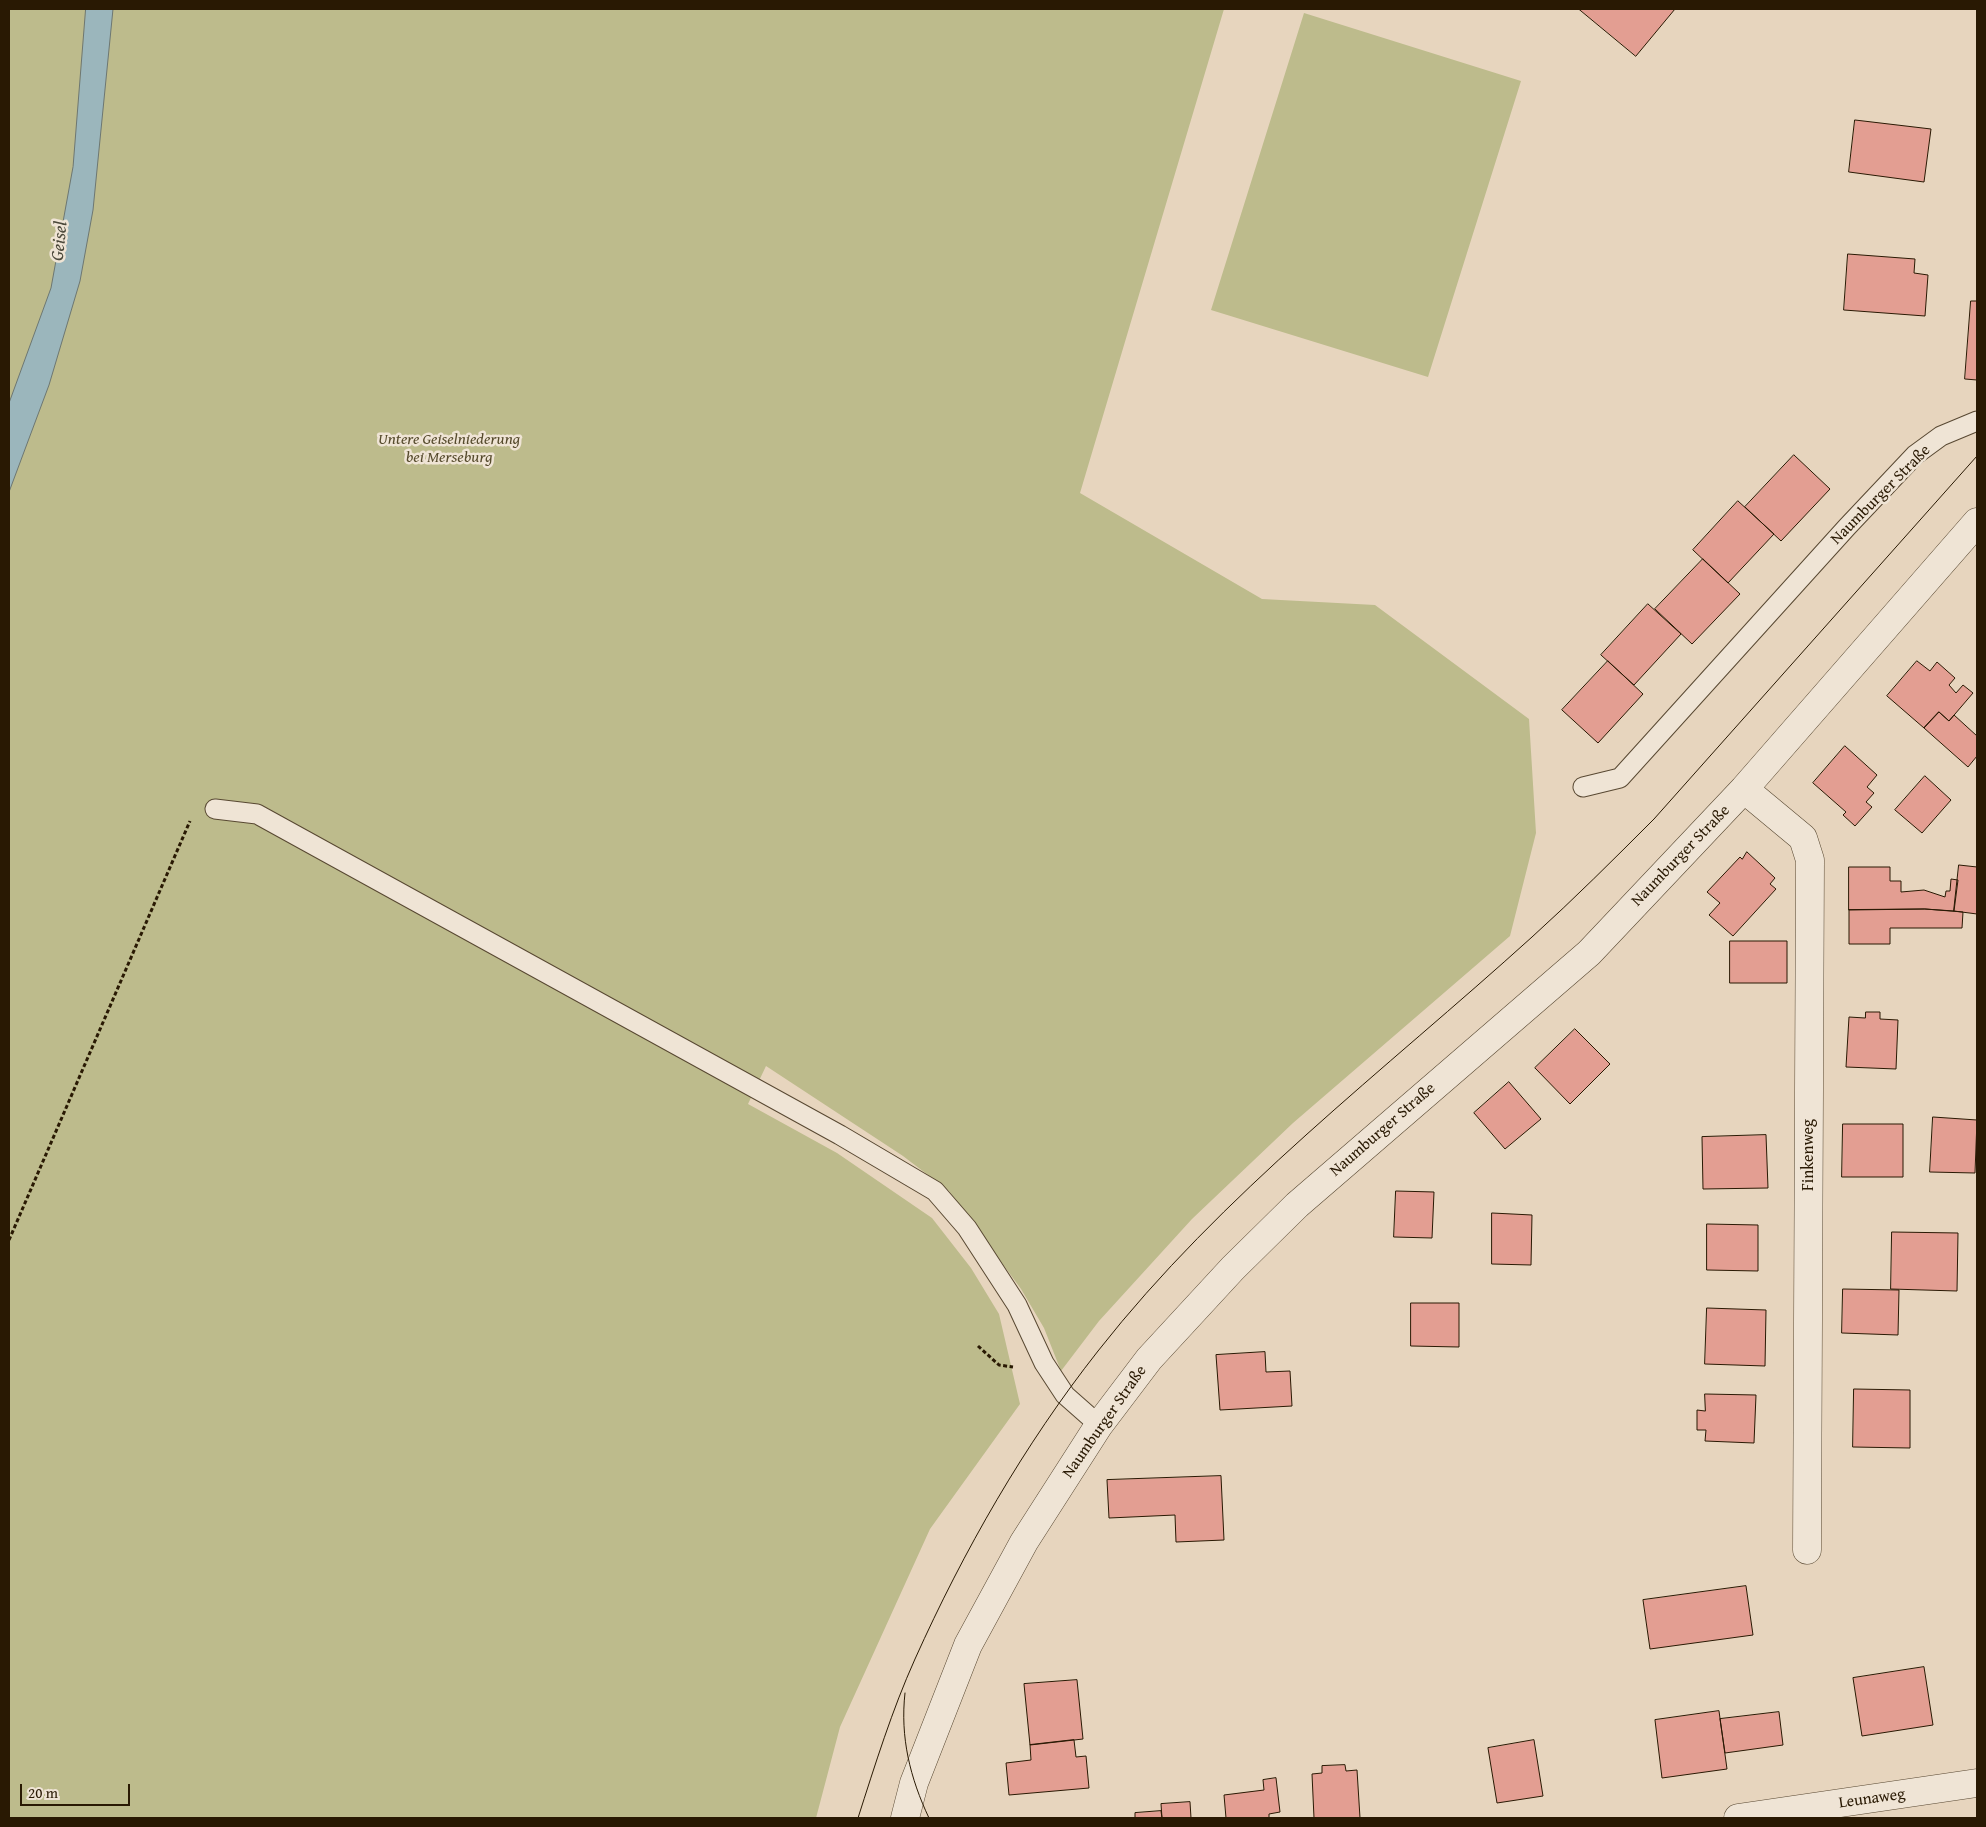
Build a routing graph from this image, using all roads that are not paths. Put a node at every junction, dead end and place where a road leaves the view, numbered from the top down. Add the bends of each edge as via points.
1 (1977, 421) edge
2 (1977, 522) edge
3 (1583, 787) dead end
4 (1744, 789) junction
5 (215, 809) road end
6 (1099, 1425) junction
7 (1807, 1550) dead end
8 (1977, 1783) edge
9 (905, 1818) edge
10 (1738, 1818) edge

1 - 3 lane, Naumburger Straße via 1942,436 1915,455 1620,778
2 - 4 street, Naumburger Straße
4 - 6 street, Naumburger Straße via 1589,953 1290,1212 1233,1268 1149,1359
4 - 7 street, Finkenweg via 1803,838 1810,860
5 - 6 lane via 257,814 840,1135 935,1191 967,1228 1017,1305 1044,1363 1065,1395
6 - 9 street, Naumburger Straße via 1024,1542 968,1645 914,1783
8 - 10 street, Leunaweg

